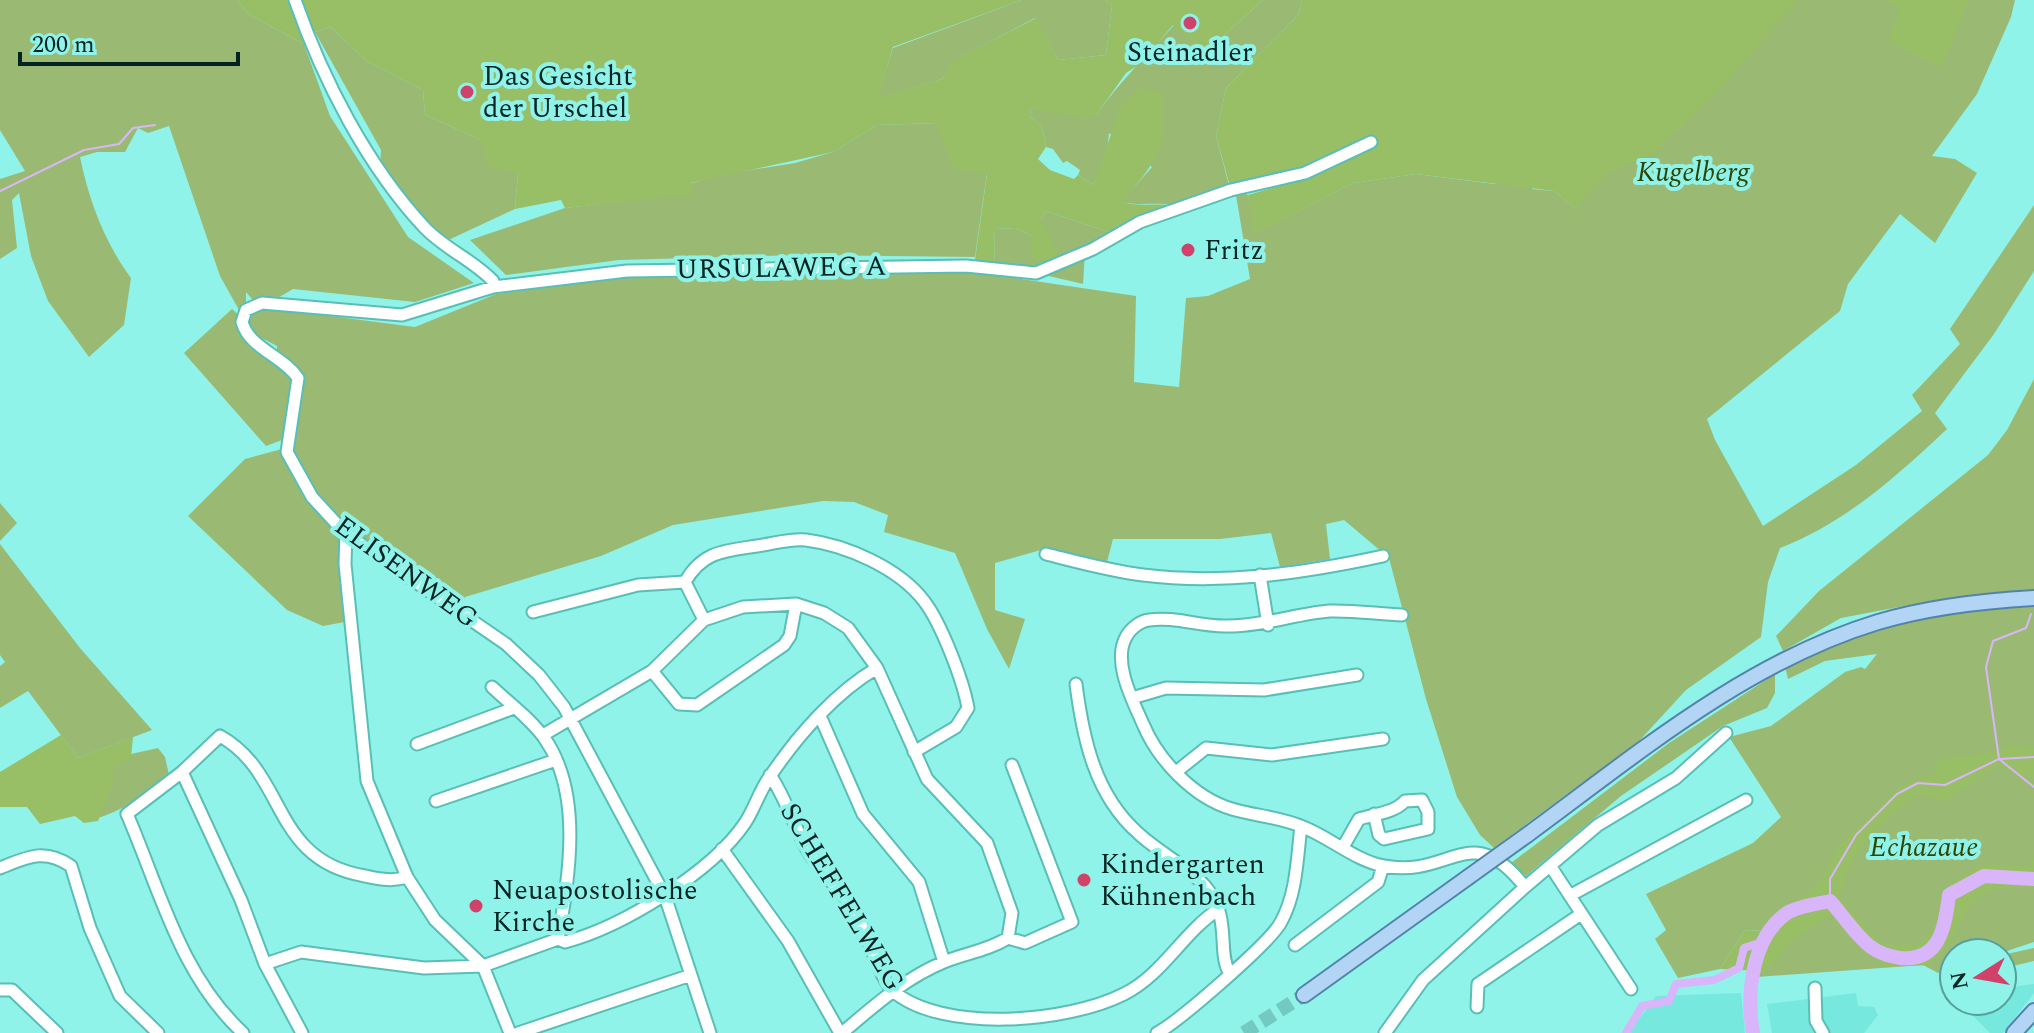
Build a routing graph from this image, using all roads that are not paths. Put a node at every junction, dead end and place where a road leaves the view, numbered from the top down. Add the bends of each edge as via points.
1 (295, 0) edge
2 (1371, 142) dead end
3 (493, 287) junction
4 (346, 534) junction
5 (1046, 554) dead end
6 (1383, 556) dead end
7 (1260, 575) junction
8 (685, 582) junction
9 (2034, 598) edge
10 (796, 604) junction
11 (533, 612) dead end
12 (1402, 615) dead end
13 (704, 620) junction
14 (1268, 625) junction
15 (877, 668) junction
16 (652, 671) junction
17 (1357, 675) dead end
18 (1076, 684) dead end
19 (492, 687) dead end
20 (1132, 698) junction
21 (514, 708) junction
22 (820, 716) junction
23 (570, 717) junction
24 (1726, 733) dead end
25 (543, 735) junction
26 (1383, 739) dead end
27 (417, 744) dead end
28 (914, 752) junction
29 (556, 760) junction
30 (1012, 765) dead end
31 (182, 772) junction
32 (1176, 772) junction
33 (770, 775) junction
34 (1746, 800) dead end
35 (436, 801) dead end
36 (1374, 814) junction
37 (1301, 826) junction
38 (1343, 847) junction
39 (722, 849) junction
40 (1383, 866) junction
41 (1551, 867) junction
42 (0, 868) edge
43 (407, 877) junction
44 (1525, 887) junction
45 (1571, 895) junction
46 (665, 896) junction
47 (1219, 909) junction
48 (1581, 914) junction
49 (1008, 938) junction
50 (558, 939) junction
51 (1295, 945) dead end
52 (944, 962) junction
53 (265, 964) junction
54 (483, 966) junction
55 (1229, 972) junction
56 (691, 975) junction
57 (1815, 988) dead end
58 (1631, 989) dead end
59 (0, 990) edge
60 (892, 991) junction
61 (1304, 995) tunnel mouth
62 (1477, 1007) dead end
63 (2033, 1013) edge
64 (57, 1033) edge
65 (158, 1033) edge
66 (243, 1033) edge
67 (302, 1033) edge
68 (510, 1033) edge
69 (518, 1033) edge
70 (710, 1033) edge
71 (841, 1033) edge
72 (1157, 1033) edge
73 (1385, 1033) edge
74 (1823, 1033) edge
75 (2014, 1033) edge

1 - 3 street via 337,97 380,168 425,229 480,268
2 - 3 street, URSULAWEG A via 1305,173 1235,189 1140,222 1036,273 966,266 638,270
3 - 4 street, ELISENWEG via 402,315 262,303 250,306 243,316 248,337 290,366 298,378 287,452 312,497
4 - 23 street, ELISENWEG via 506,644 539,675
4 - 43 street via 367,781
5 - 7 street via 1194,579
6 - 7 street
7 - 14 street
8 - 11 street via 638,585
8 - 13 street
8 - 28 street via 696,563 723,551 804,539 845,550 894,573 925,601 964,683 968,708 956,727
9 - 61 main road, bridge via 1903,615 1829,640 1760,673
10 - 13 street via 743,607
10 - 15 street via 848,628
10 - 16 street via 784,645 697,705 679,704
12 - 14 street via 1329,611
13 - 16 street
14 - 20 street via 1224,627 1150,619 1137,624 1125,638 1121,660
15 - 22 street via 854,681
15 - 28 street
16 - 23 street
17 - 20 street via 1264,690 1166,688
18 - 47 street via 1091,760 1108,796 1135,831 1205,886
19 - 21 street
20 - 32 street via 1148,737
21 - 25 street
21 - 27 street
22 - 33 street
22 - 52 street via 863,814 919,882
23 - 25 street
23 - 46 street, ELISENWEG
24 - 41 street via 1676,778 1598,825
25 - 29 street
26 - 32 street via 1272,755 1206,748
28 - 49 street via 927,779 987,843 1012,913
29 - 35 street
29 - 50 street via 569,800
30 - 49 street via 1072,922 1025,943
31 - 43 street via 220,736 239,746 254,764 288,829 312,855 350,874 389,881
31 - 53 street
31 - 66 street via 127,814 191,968 218,1011
32 - 37 street via 1229,808
33 - 39 street via 745,824
33 - 60 street, SCHEFFELWEG via 809,853 857,915
34 - 45 street
36 - 36 street via 1422,800 1428,829 1384,839
36 - 38 street via 1359,819
37 - 38 street
37 - 55 street via 1294,889 1280,925
38 - 40 street
39 - 46 street
39 - 71 street via 788,941
40 - 44 street via 1419,868 1481,852 1503,860
40 - 51 street via 1378,882
41 - 44 street
41 - 45 street
42 - 65 street via 35,853 55,855 71,866 90,928 120,996
43 - 54 street via 435,920
44 - 73 street via 1423,980
45 - 48 street
46 - 50 street via 617,924 565,942
46 - 56 street, ELISENWEG
47 - 55 street
47 - 60 street, SCHEFFELWEG via 1124,994 1048,1019 992,1026 925,1013
48 - 58 street
48 - 62 street via 1478,984
49 - 52 street via 989,950
50 - 54 street
52 - 60 street
53 - 54 street via 301,952 424,968
53 - 67 street
54 - 68 street
55 - 72 street via 1196,1007
56 - 69 street
56 - 70 street, ELISENWEG
57 - 74 street via 1816,1021
59 - 64 street via 12,990
60 - 71 street
63 - 75 main road

